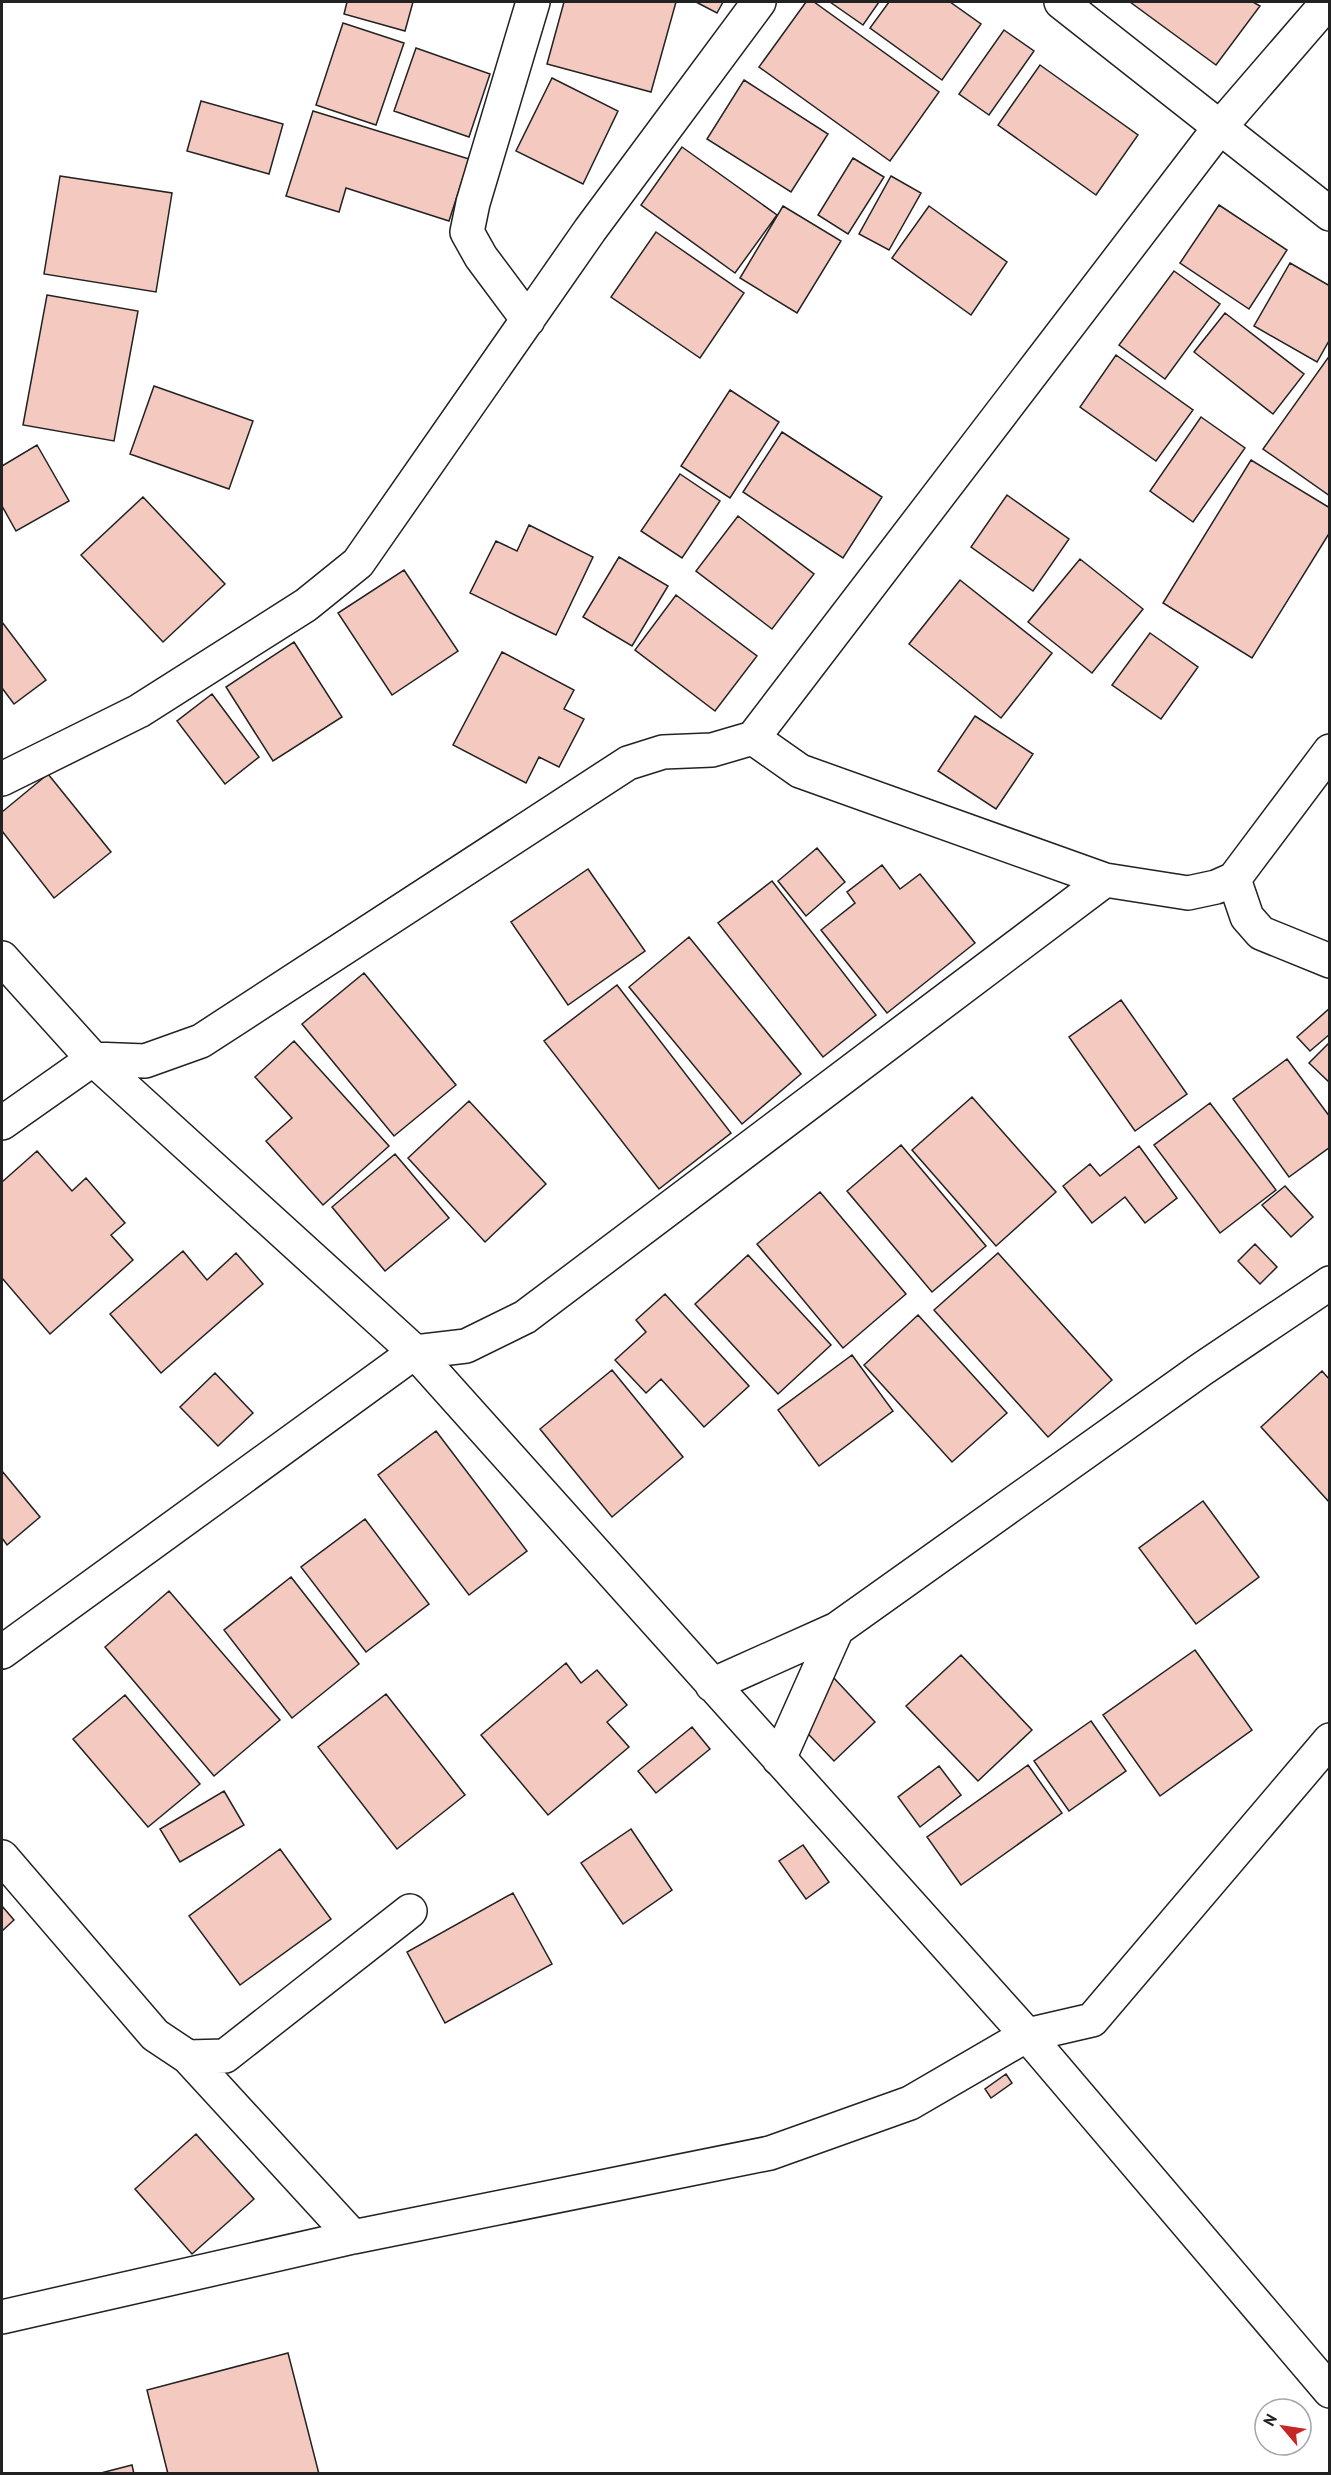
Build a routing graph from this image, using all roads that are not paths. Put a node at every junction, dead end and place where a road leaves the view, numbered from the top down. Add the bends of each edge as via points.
1 (534, 2) edge
2 (759, 2) edge
3 (1061, 2) edge
4 (1328, 2) edge
5 (1220, 128) junction
6 (1329, 214) edge
7 (528, 320) junction
8 (753, 738) junction
9 (1329, 751) edge
10 (2, 779) edge
11 (1234, 879) junction
12 (1105, 880) junction
13 (2, 958) edge
14 (1329, 961) edge
15 (93, 1059) junction
16 (2, 1123) edge
17 (1329, 1283) edge
18 (415, 1352) junction
19 (837, 1629) junction
20 (2, 1652) edge
21 (712, 1685) junction
22 (1329, 1740) edge
23 (779, 1759) junction
24 (2, 1857) edge
25 (410, 1911) dead end
26 (1027, 2035) junction
27 (188, 2057) junction
28 (353, 2237) junction
29 (2, 2317) edge
30 (1329, 2391) edge

1 - 7 street via 467,232
2 - 7 street
3 - 5 street
4 - 5 street
5 - 6 street
5 - 8 street
7 - 10 street via 358,563 306,605 139,711
8 - 12 street via 800,771
8 - 15 street via 712,750 663,752 628,763 201,1041 145,1061
9 - 11 street
11 - 12 street via 1188,893
11 - 14 street via 1246,916 1261,933
12 - 18 street via 525,1317 466,1346
13 - 15 street
15 - 16 street
15 - 18 street
17 - 19 street
18 - 20 street
18 - 21 street
19 - 21 street
19 - 23 street
21 - 23 street
22 - 26 street via 1092,2020
23 - 26 street
24 - 27 street via 155,2036
25 - 27 street via 225,2056
26 - 28 street via 910,2103 770,2153
26 - 30 street
27 - 28 street
28 - 29 street

